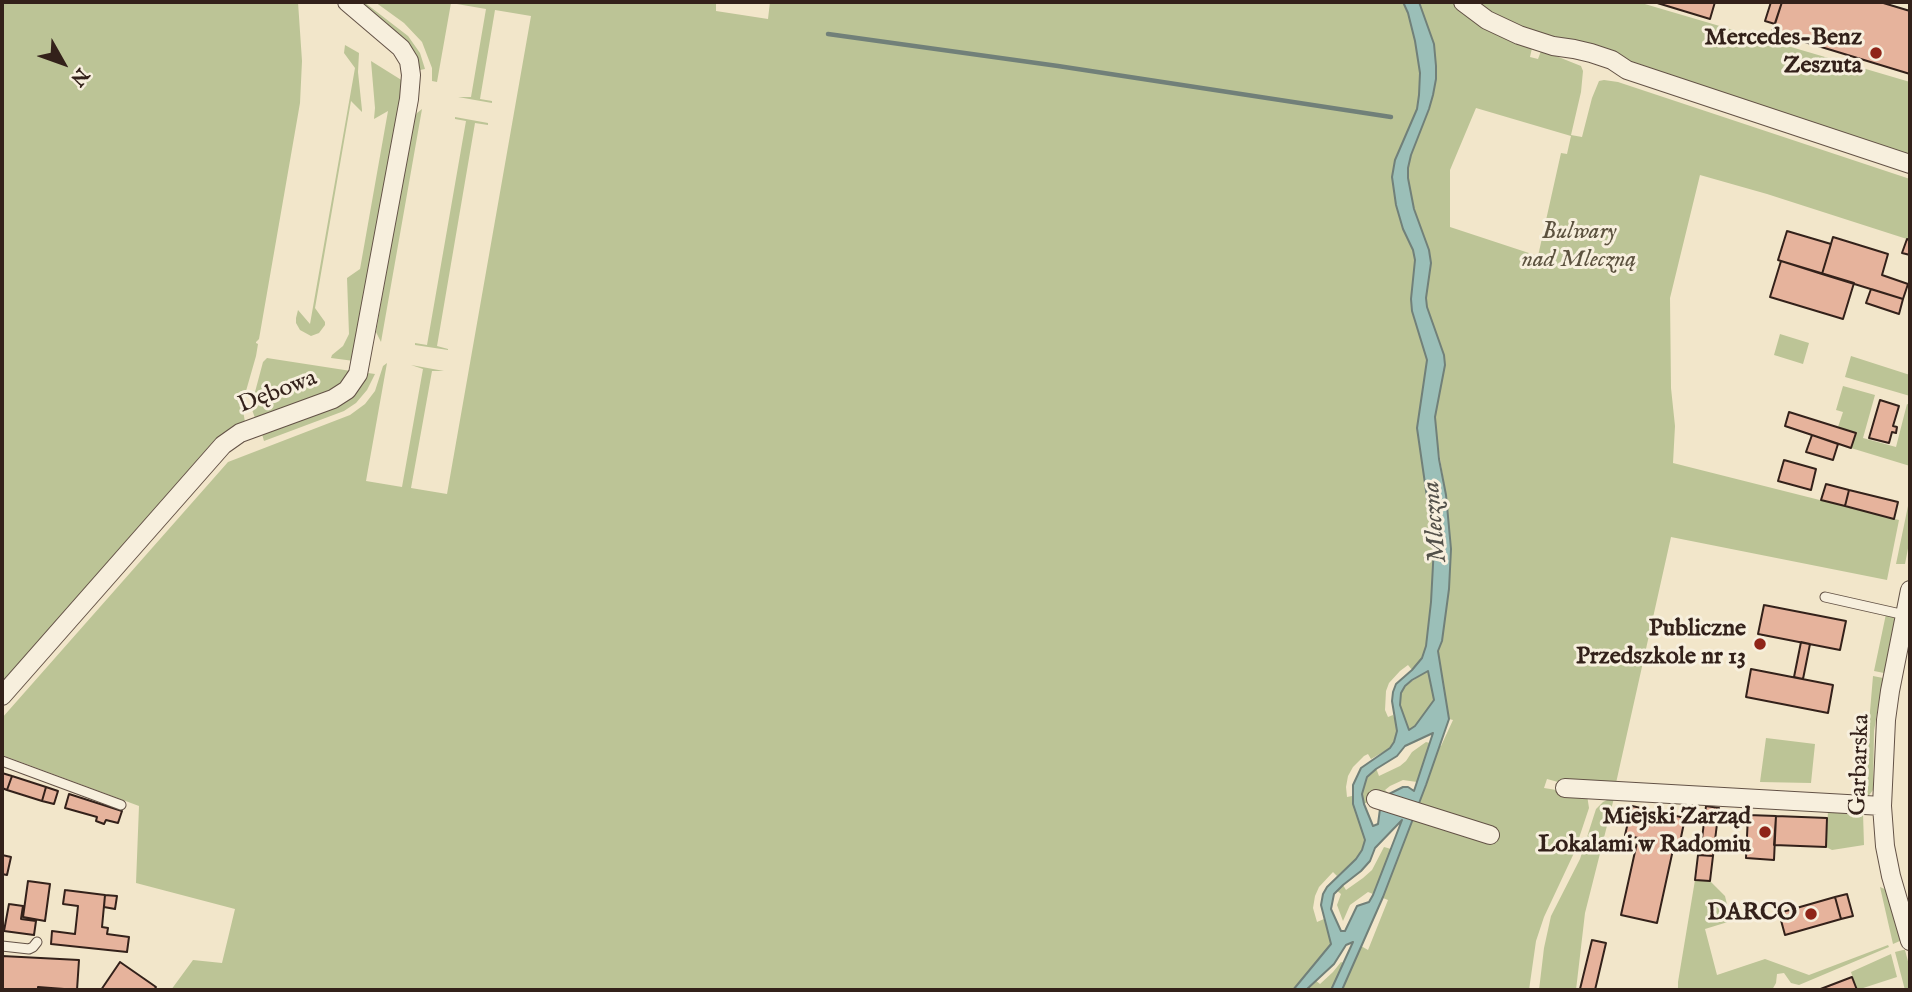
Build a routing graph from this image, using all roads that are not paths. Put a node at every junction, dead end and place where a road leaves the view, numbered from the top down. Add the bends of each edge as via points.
1 (347, 2) edge
2 (1463, 2) edge
3 (1910, 164) edge
4 (1910, 590) edge
5 (1825, 597) dead end
6 (1905, 615) junction
7 (2, 696) edge
8 (2, 761) edge
9 (1565, 788) dead end
10 (1376, 799) dead end
11 (121, 805) dead end
12 (1882, 806) junction
13 (1488, 835) dead end
14 (1910, 941) edge
15 (37, 942) dead end
16 (2, 946) edge

1 - 7 street, Dębowa via 401,48 411,75 358,374 347,390 333,399 240,433 223,445
2 - 3 street via 1498,26 1553,46 1591,53 1627,70
4 - 6 street, Garbarska
5 - 6 lane
6 - 12 street, Garbarska via 1886,720
8 - 11 lane
9 - 12 street
10 - 13 street
12 - 14 street, Garbarska via 1891,876
15 - 16 lane via 29,949

